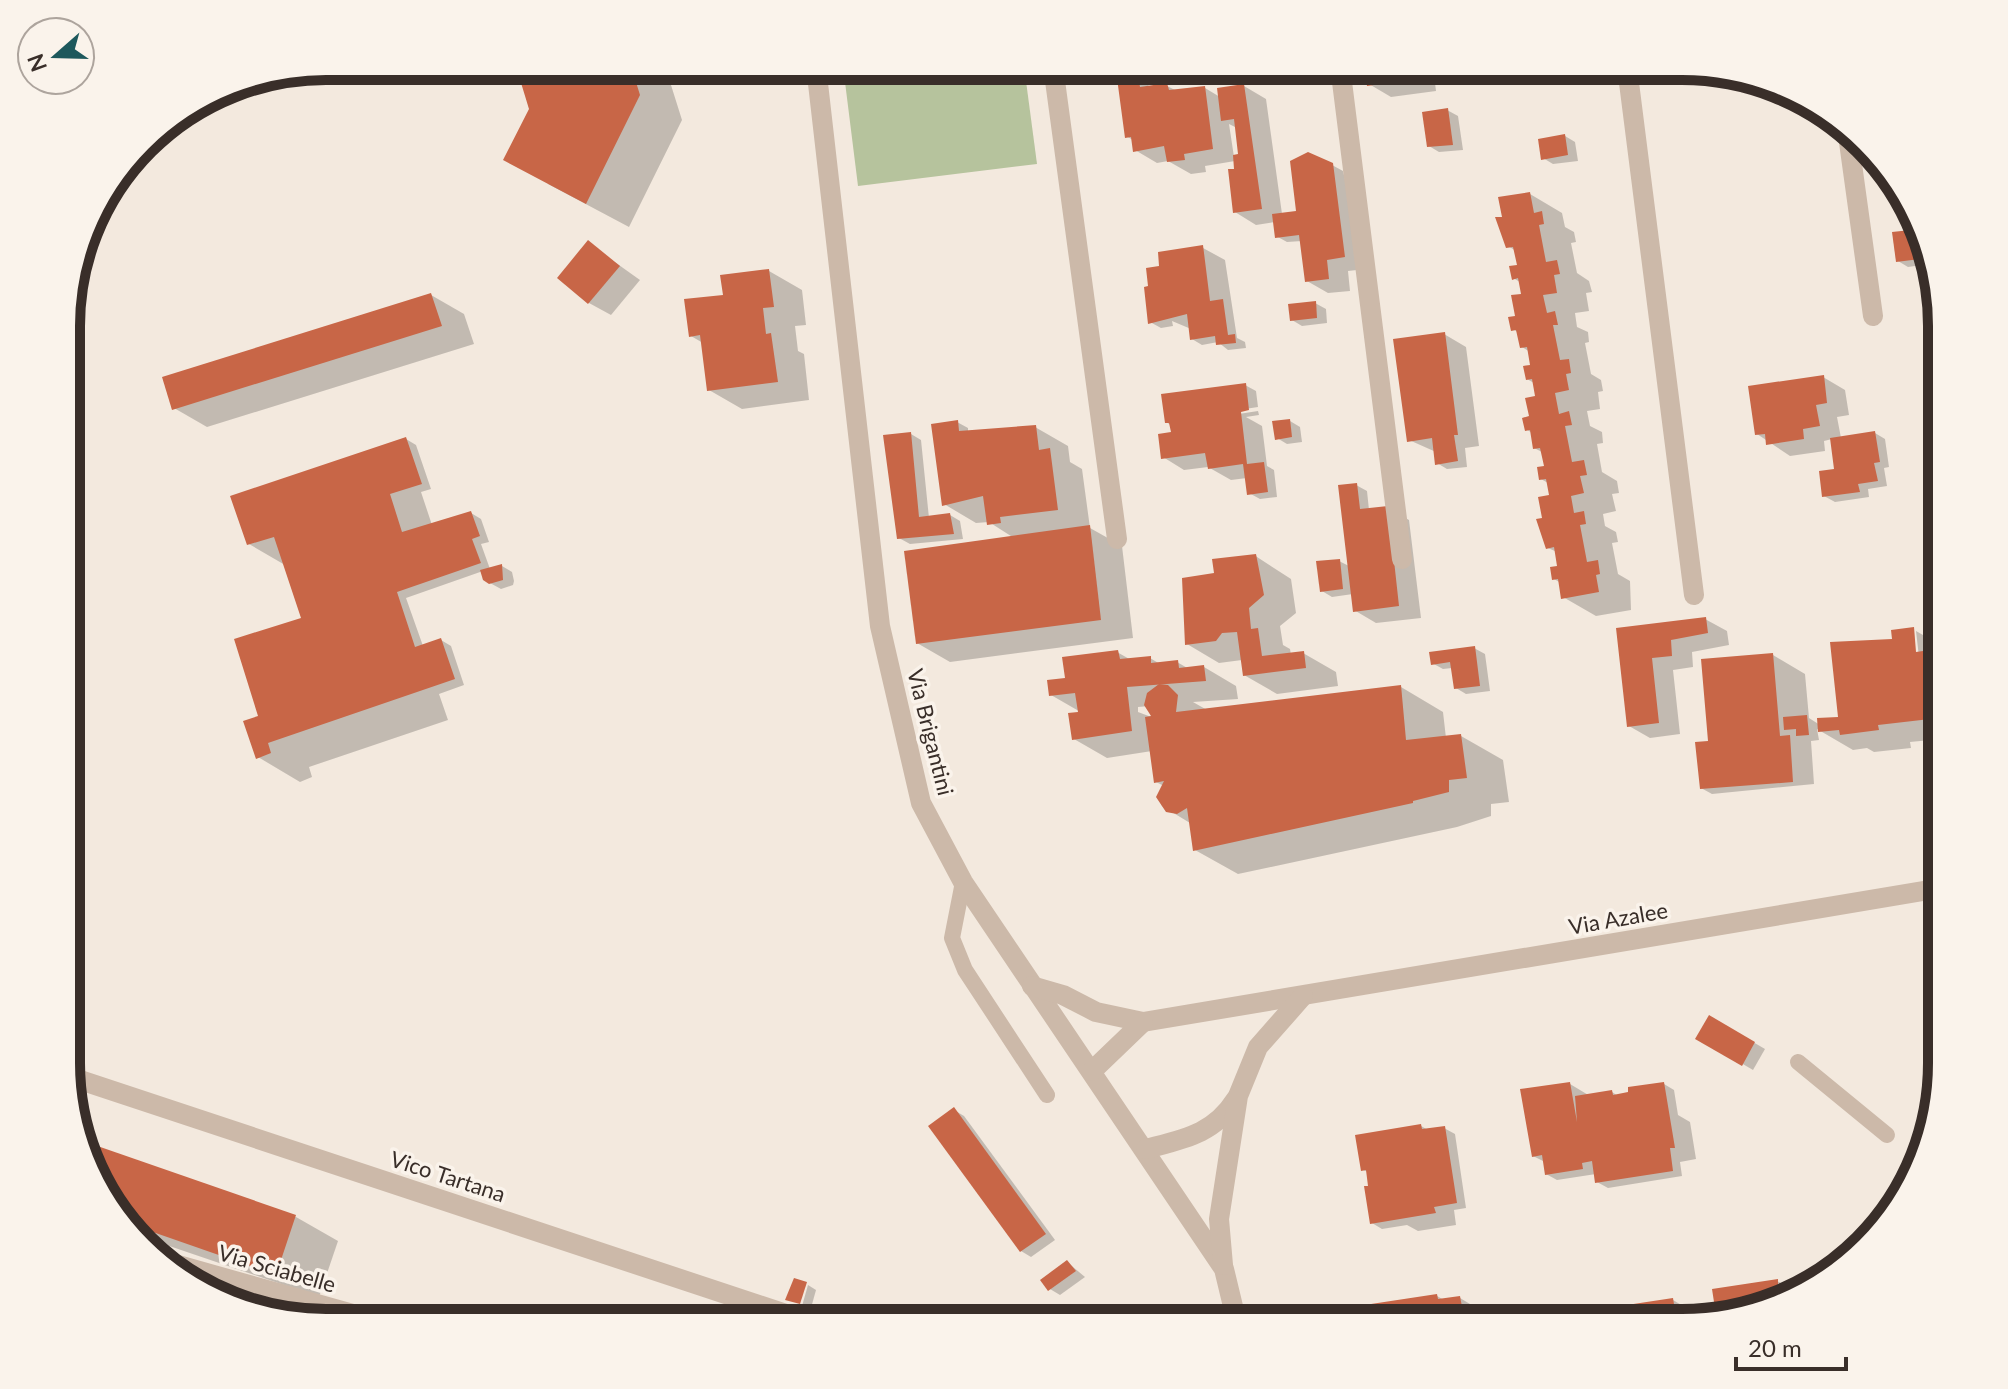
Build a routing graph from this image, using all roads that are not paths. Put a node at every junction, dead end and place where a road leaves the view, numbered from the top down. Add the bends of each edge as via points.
1 (818, 80) edge
2 (1055, 81) edge
3 (1342, 81) edge
4 (1629, 81) edge
5 (1850, 147) edge
6 (1873, 316) dead end
7 (1117, 539) dead end
8 (1402, 559) dead end
9 (1694, 595) dead end
10 (963, 882) junction
11 (1927, 890) edge
12 (1032, 986) junction
13 (1303, 996) junction
14 (1143, 1022) junction
15 (1798, 1062) dead end
16 (1092, 1071) junction
17 (81, 1080) edge
18 (1047, 1095) dead end
19 (1238, 1096) junction
20 (1887, 1135) dead end
21 (1146, 1149) junction
22 (193, 1269) edge
23 (1224, 1269) junction
24 (331, 1308) edge
25 (769, 1308) edge
26 (1234, 1309) edge

1 - 10 street, Via Brigantini via 880,626 921,803
2 - 7 street
3 - 8 street
4 - 9 street
5 - 6 street
10 - 12 street, Via Brigantini
10 - 18 lane via 952,938 965,970
11 - 13 street, Via Azalee
12 - 14 street, Via Azalee via 1096,1012
12 - 16 street, Via Brigantini
13 - 14 street, Via Azalee
13 - 19 street via 1258,1047
14 - 16 street
15 - 20 lane
16 - 21 street, Via Brigantini
17 - 25 street, Vico Tartana
19 - 21 street via 1208,1130
19 - 23 street via 1219,1219
21 - 23 street, Via Brigantini
22 - 24 street, Via Sciabelle
23 - 26 street, Via Brigantini

